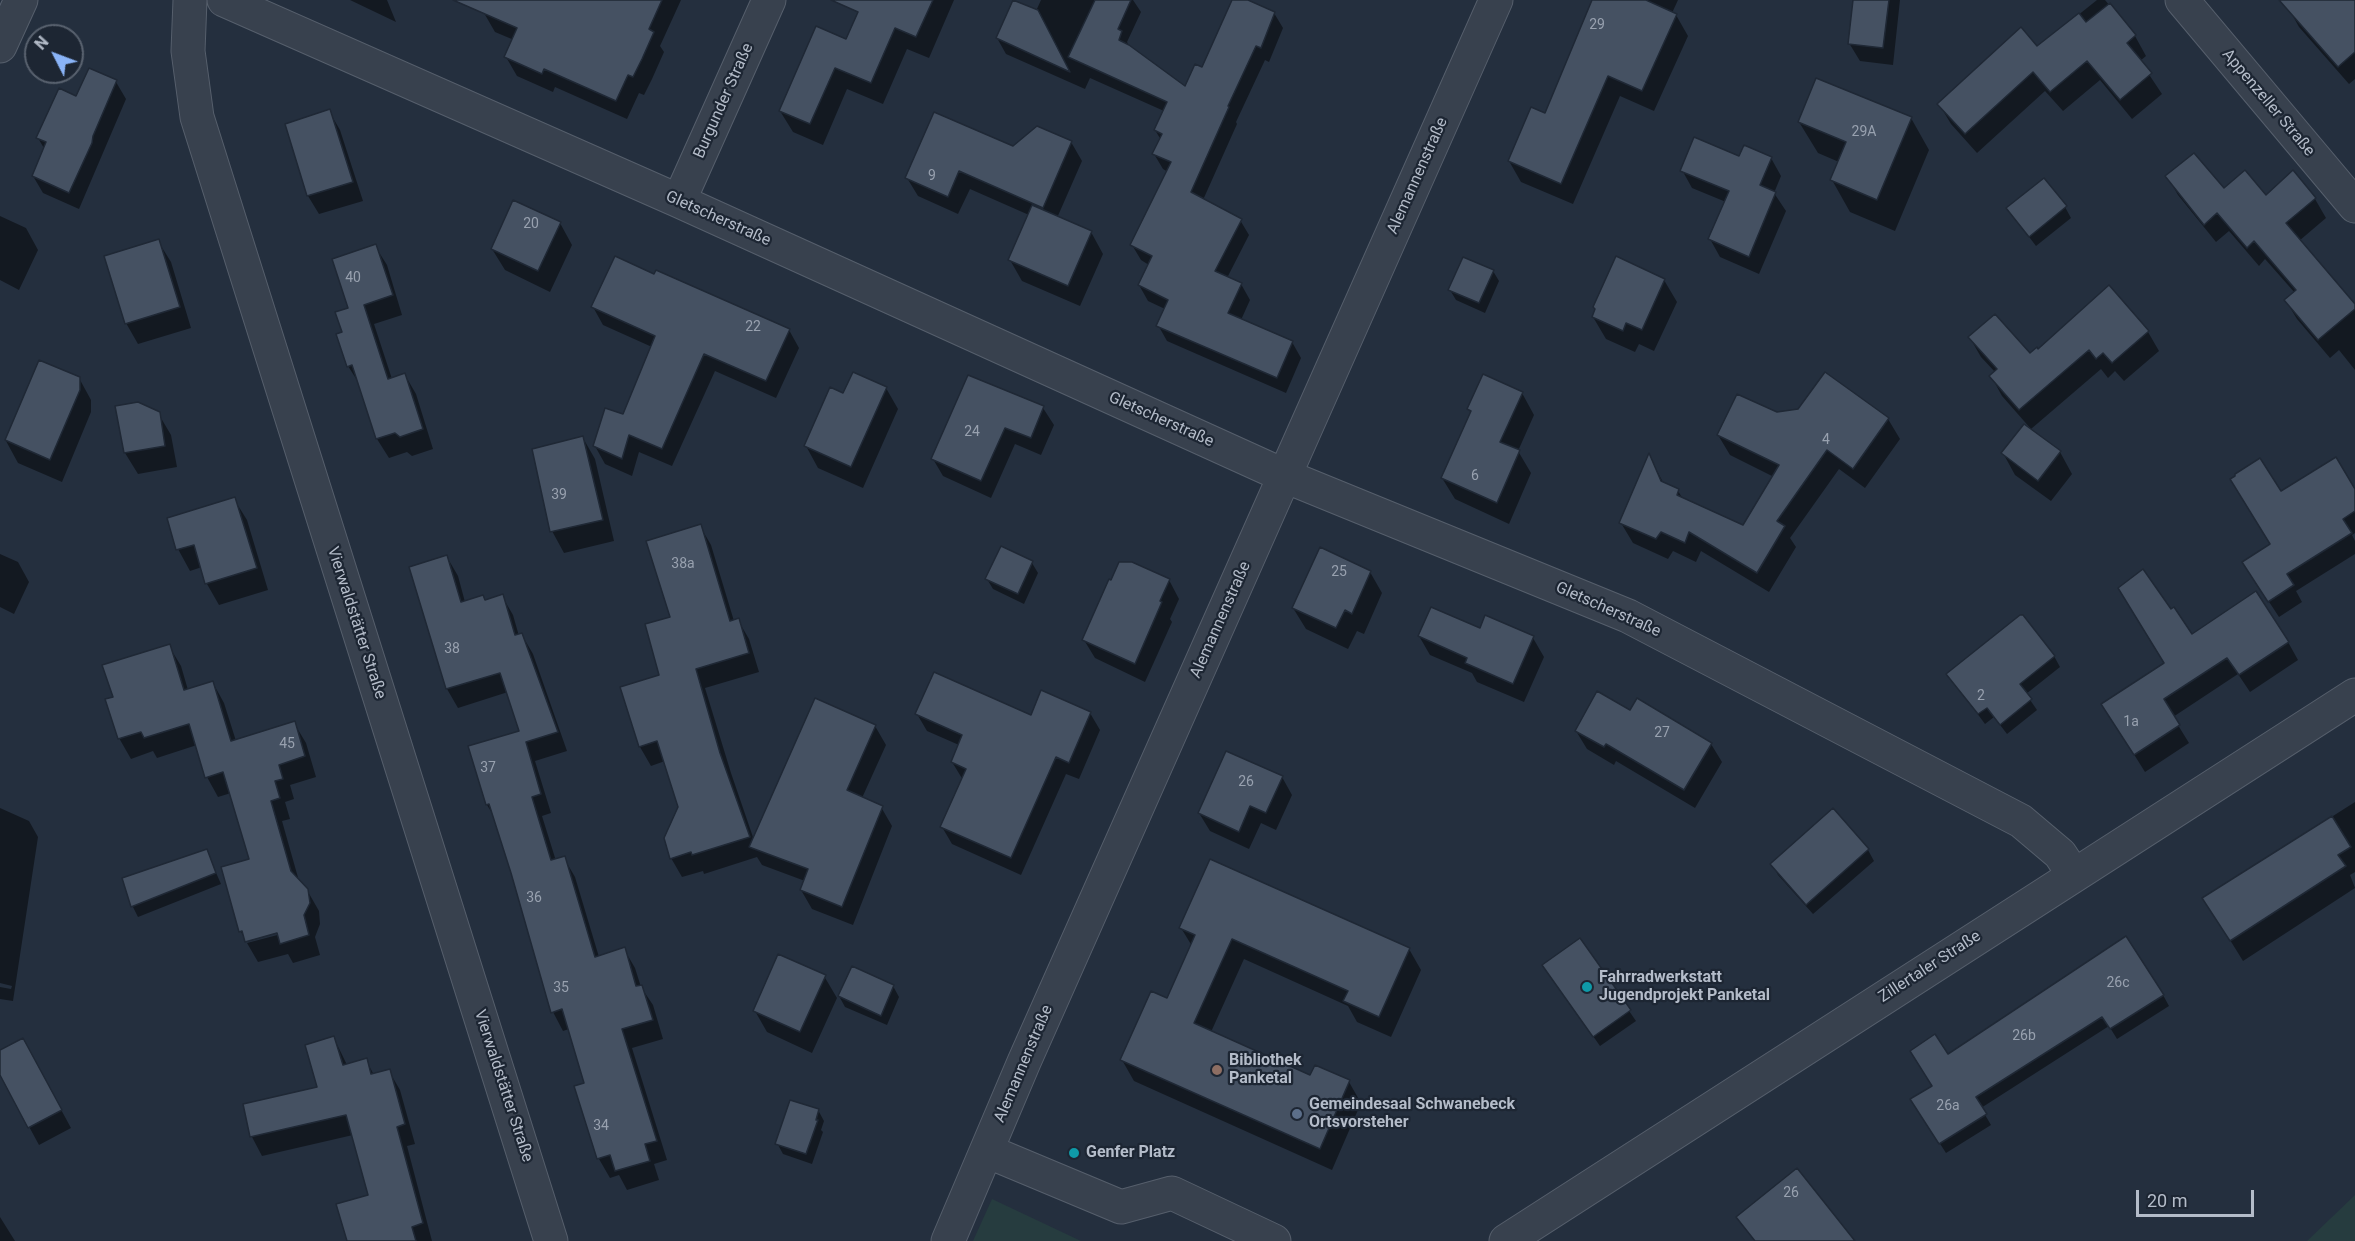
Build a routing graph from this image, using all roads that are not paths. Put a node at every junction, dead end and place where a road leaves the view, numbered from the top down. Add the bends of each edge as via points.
1 (21, 0) edge
2 (190, 0) edge
3 (224, 0) edge
4 (769, 0) edge
5 (1496, 0) edge
6 (2182, 0) edge
7 (0, 46) edge
8 (679, 201) junction
9 (2355, 206) edge
10 (1285, 476) junction
11 (2355, 695) edge
12 (2074, 875) junction
13 (987, 1151) junction
14 (1529, 1235) edge
15 (551, 1241) edge
16 (948, 1241) edge
17 (1274, 1241) edge

1 - 7 street
2 - 15 street, Vierwaldstätter Straße via 188,51 196,117
3 - 8 street, Gletscherstraße
4 - 8 street, Burgunder Straße
5 - 10 street, Alemannenstraße
6 - 9 street, Appenzeller Straße
8 - 10 street, Gletscherstraße
10 - 12 street, Gletscherstraße via 1628,616 2021,821 2060,854
10 - 13 street, Alemannenstraße
11 - 12 street, Zillertaler Straße
12 - 14 street, Zillertaler Straße
13 - 16 street, Alemannenstraße
13 - 17 street via 1121,1207 1172,1193

